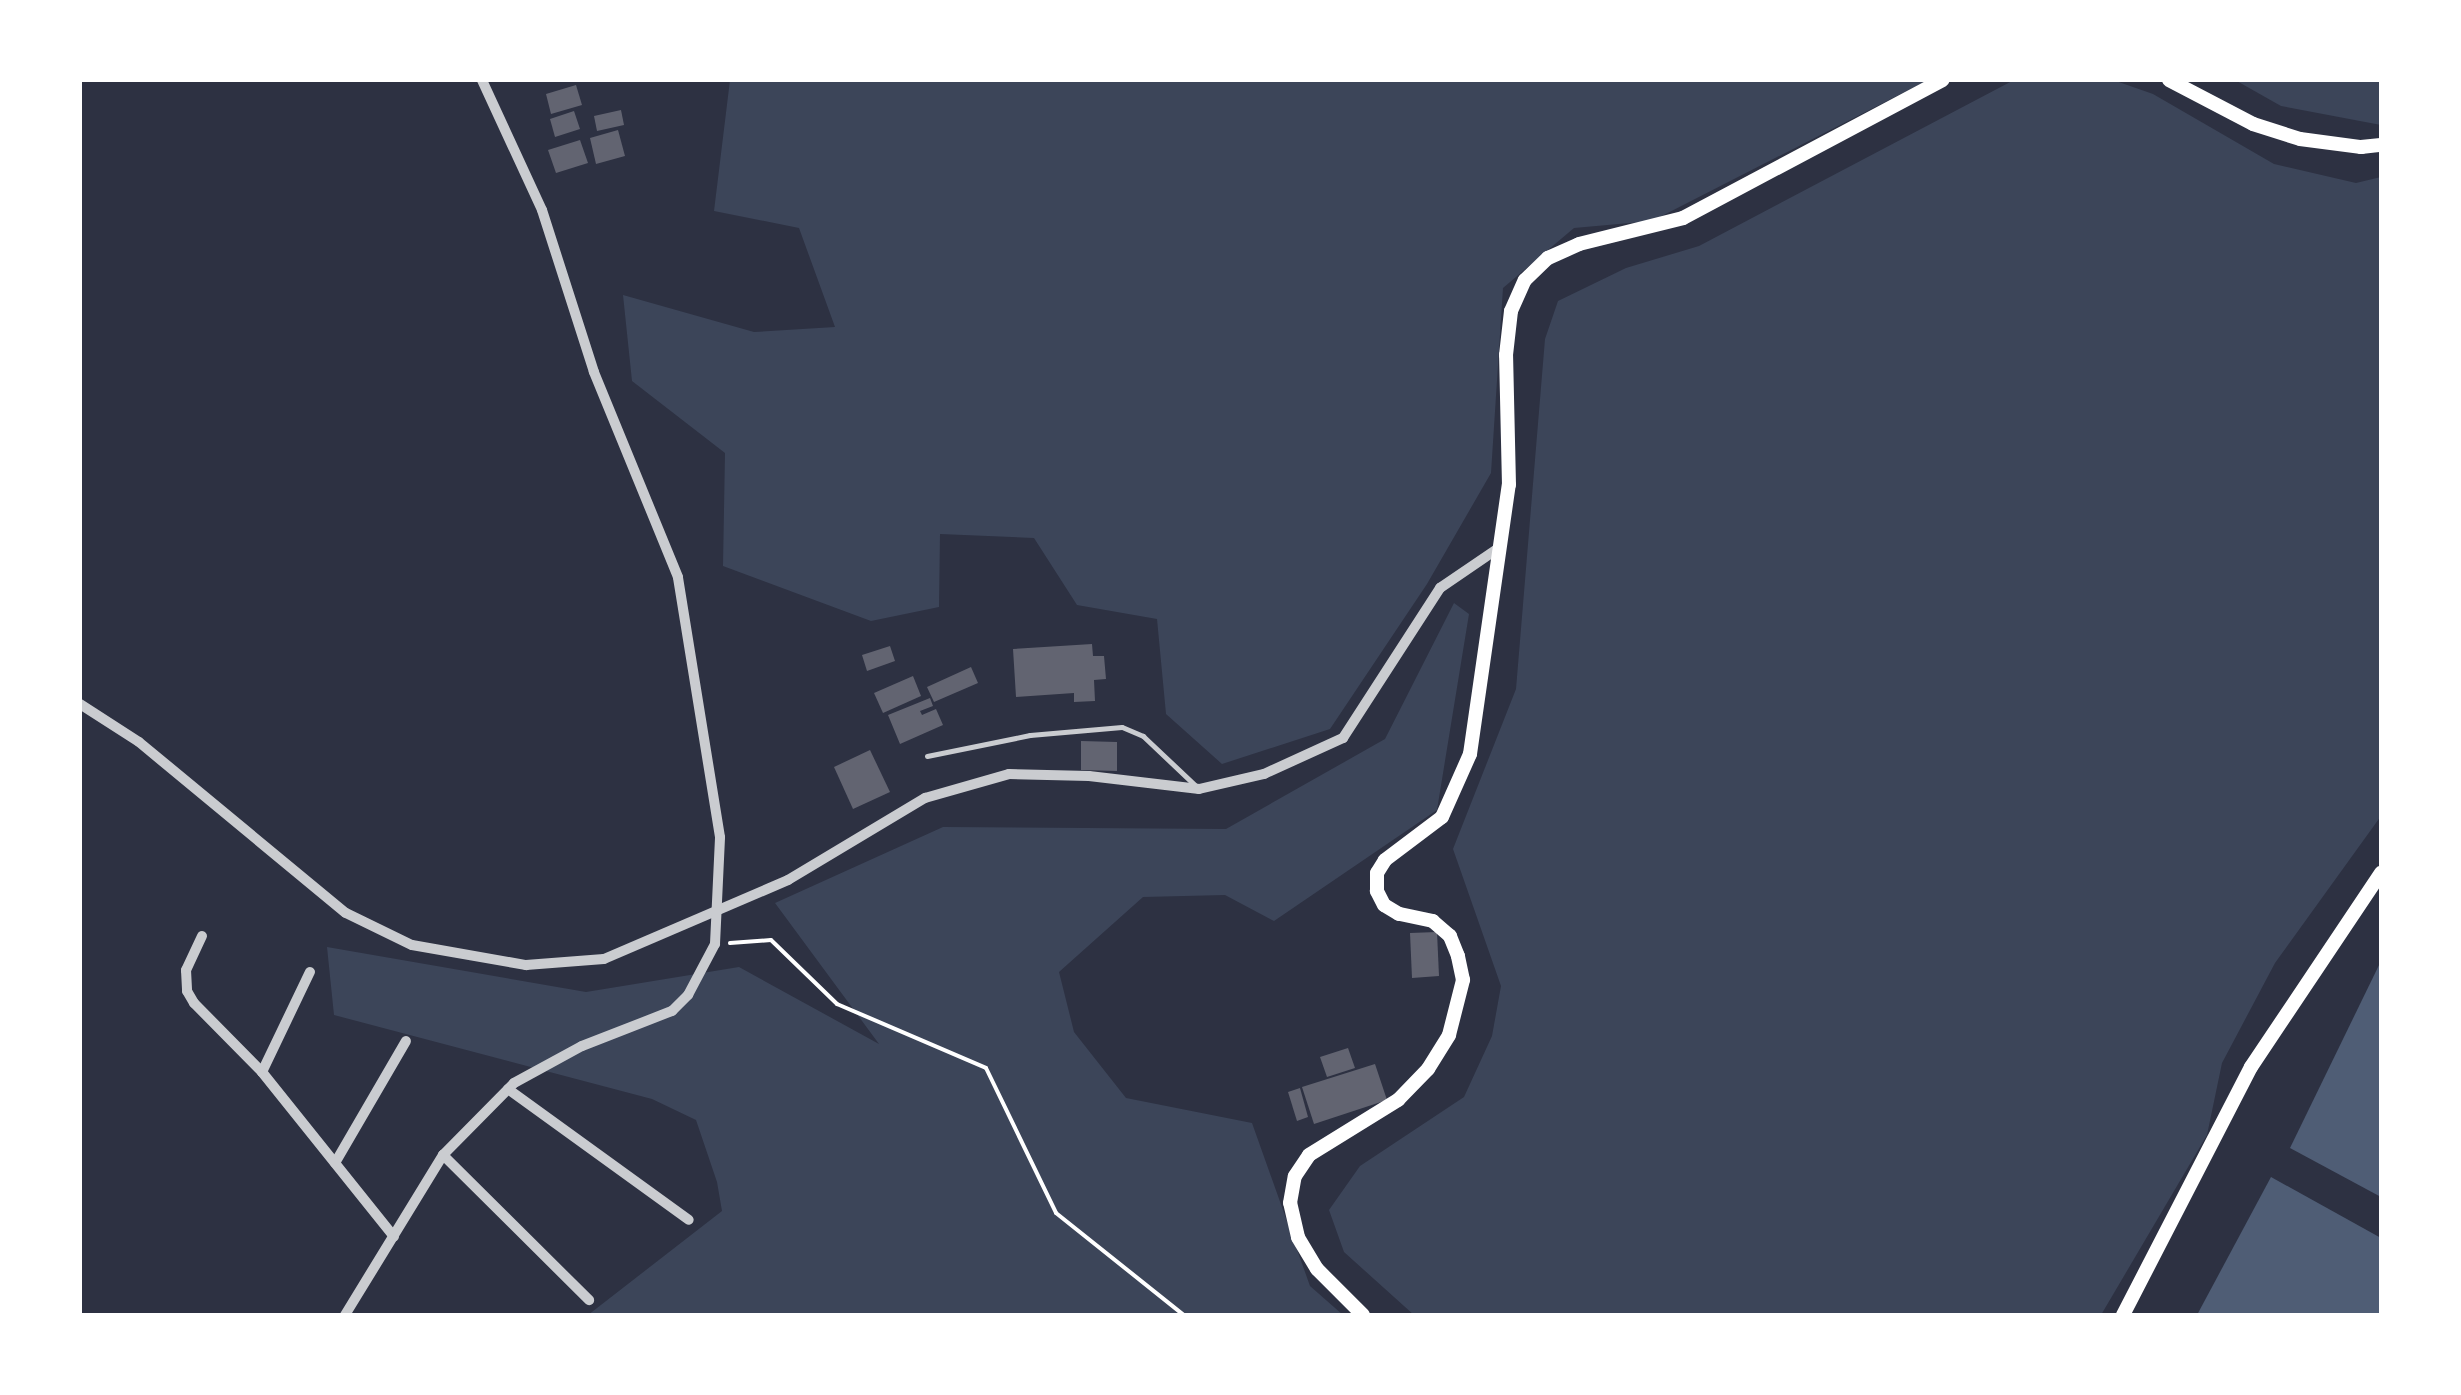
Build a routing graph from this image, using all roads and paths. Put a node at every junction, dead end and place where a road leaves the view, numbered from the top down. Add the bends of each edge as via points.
1 (482, 80) edge
2 (1942, 80) edge
3 (2170, 80) edge
4 (2381, 145) edge
5 (1500, 547) junction
6 (80, 704) edge
7 (927, 756) dead end
8 (1200, 789) junction
9 (2381, 873) edge
10 (716, 911) junction
11 (202, 936) dead end
12 (715, 944) junction
13 (310, 972) dead end
14 (406, 1041) dead end
15 (262, 1072) junction
16 (508, 1090) junction
17 (443, 1156) junction
18 (335, 1163) junction
19 (689, 1220) dead end
20 (394, 1236) junction
21 (589, 1300) dead end
22 (345, 1315) edge
23 (1184, 1315) edge
24 (1364, 1315) edge
25 (2123, 1315) edge

1 - 10 street via 542,210 594,372 678,576 720,837
2 - 5 main road via 1683,218 1579,244 1548,258 1525,280 1511,311 1506,354 1508,485
3 - 4 main road via 2253,124 2300,139
5 - 8 street via 1440,588 1342,738 1264,774
5 - 24 main road via 1470,754 1452,802 1377,873 1384,905 1433,921 1450,936 1462,980 1449,1035 1398,1100 1309,1155 1290,1203 1298,1237 1317,1269
6 - 10 street via 139,742 346,913 412,945 526,965 604,959
7 - 8 lane via 1030,735 1122,727 1144,736
8 - 10 street via 1009,774 925,798 788,880
9 - 25 main road via 2251,1068
10 - 12 street
11 - 15 street via 186,970 186,991
12 - 16 street via 688,995 672,1010 582,1046
12 - 23 path via 771,940 838,1004 986,1068 1056,1213
13 - 15 street
14 - 18 street
15 - 18 street
16 - 17 street
16 - 19 street
17 - 20 street
17 - 21 street
18 - 20 street
20 - 22 street

